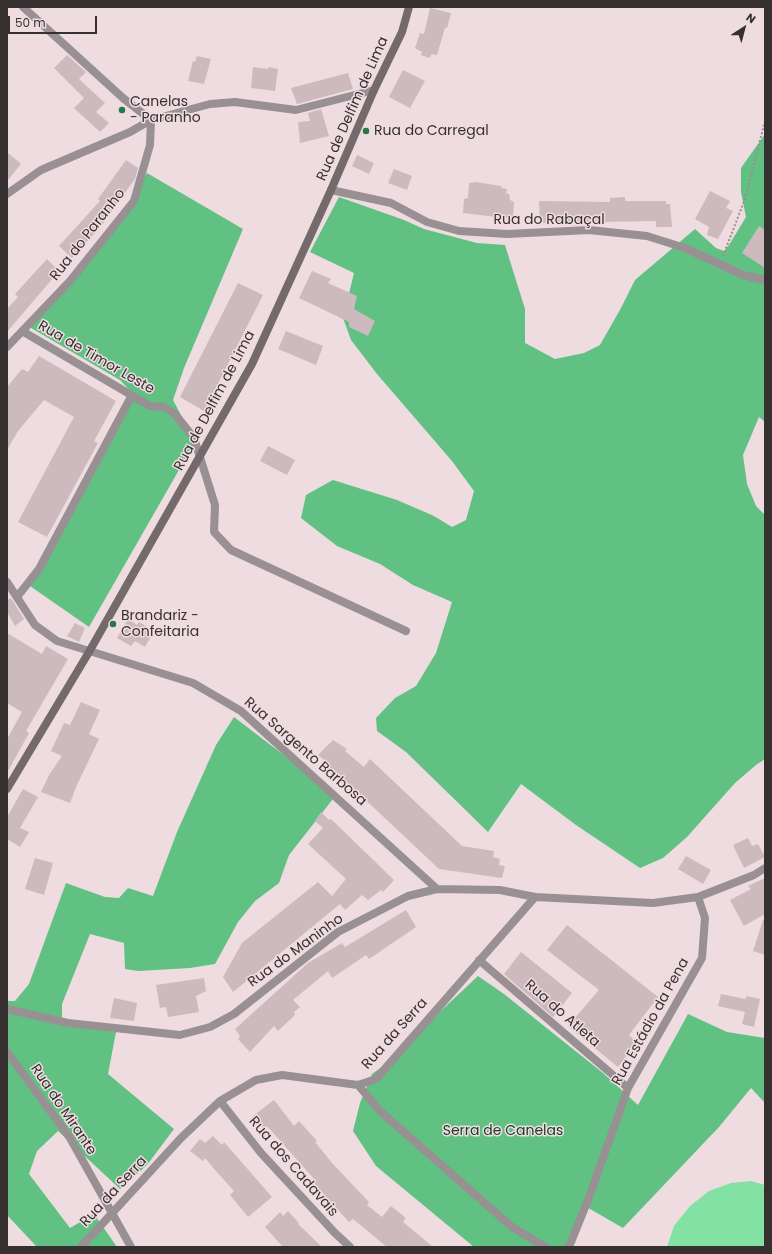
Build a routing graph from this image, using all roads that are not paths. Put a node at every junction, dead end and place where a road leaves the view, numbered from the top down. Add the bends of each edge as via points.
1 (23, 7) edge
2 (409, 7) edge
3 (374, 90) junction
4 (151, 120) junction
5 (331, 190) junction
6 (7, 194) edge
7 (765, 280) edge
8 (22, 331) junction
9 (7, 347) edge
10 (132, 395) junction
11 (200, 457) junction
12 (7, 582) edge
13 (17, 597) junction
14 (406, 631) dead end
15 (89, 652) junction
16 (7, 789) edge
17 (765, 868) edge
18 (437, 888) junction
19 (534, 897) junction
20 (698, 897) junction
21 (479, 960) junction
22 (7, 1009) edge
23 (7, 1052) edge
24 (358, 1085) junction
25 (628, 1088) junction
26 (220, 1101) junction
27 (111, 1214) junction
28 (81, 1247) edge
29 (131, 1247) edge
30 (350, 1247) edge
31 (545, 1247) edge
32 (569, 1247) edge

1 - 4 street via 117,93
2 - 3 main road, Rua de Delfim de Lima via 402,32
3 - 4 street via 296,110 262,104 221,102
3 - 5 main road, Rua de Delfim de Lima
4 - 6 street via 130,132 41,170
4 - 8 street, Rua do Paranho via 150,145 134,201 70,281
5 - 7 street, Rua do Rabaçal via 391,203 427,222 459,231 507,234 589,230 647,236 685,248 742,275
5 - 11 main road, Rua de Delfim de Lima via 252,364
8 - 9 street, Rua do Paranho
8 - 10 street, Rua de Timor Leste
10 - 11 street, Rua de Timor Leste via 150,406 164,407 175,414 194,438
10 - 13 street via 39,569
11 - 14 street, Rua de Timor Leste via 215,505 214,532 231,550
11 - 15 main road, Rua de Delfim de Lima
12 - 13 street, Rua Sargento Barbosa
13 - 15 street, Rua Sargento Barbosa via 35,625 57,641
15 - 16 main road, Rua de Delfim de Lima
15 - 18 street, Rua Sargento Barbosa via 193,683 241,711
17 - 20 street, Rua do Maninho via 754,875
18 - 19 street, Rua do Maninho via 500,890
18 - 22 street, Rua do Maninho via 408,896 338,932 234,1014 203,1029 180,1035 125,1030 68,1023
19 - 20 street, Rua do Maninho via 653,903
19 - 21 street, Rua da Serra
20 - 25 street, Rua Estádio da Pena via 705,918 702,958
21 - 24 street, Rua da Serra via 376,1079
21 - 25 street, Rua do Atleta
23 - 27 street, Rua do Mirante via 70,1138
24 - 26 street, Rua da Serra via 282,1075 256,1080
24 - 31 street via 380,1111 512,1227
25 - 32 street, Rua Estádio da Pena
26 - 27 street, Rua da Serra via 181,1138
26 - 30 street, Rua dos Cadavais via 261,1153
27 - 28 street, Rua da Serra
27 - 29 street, Rua do Mirante

